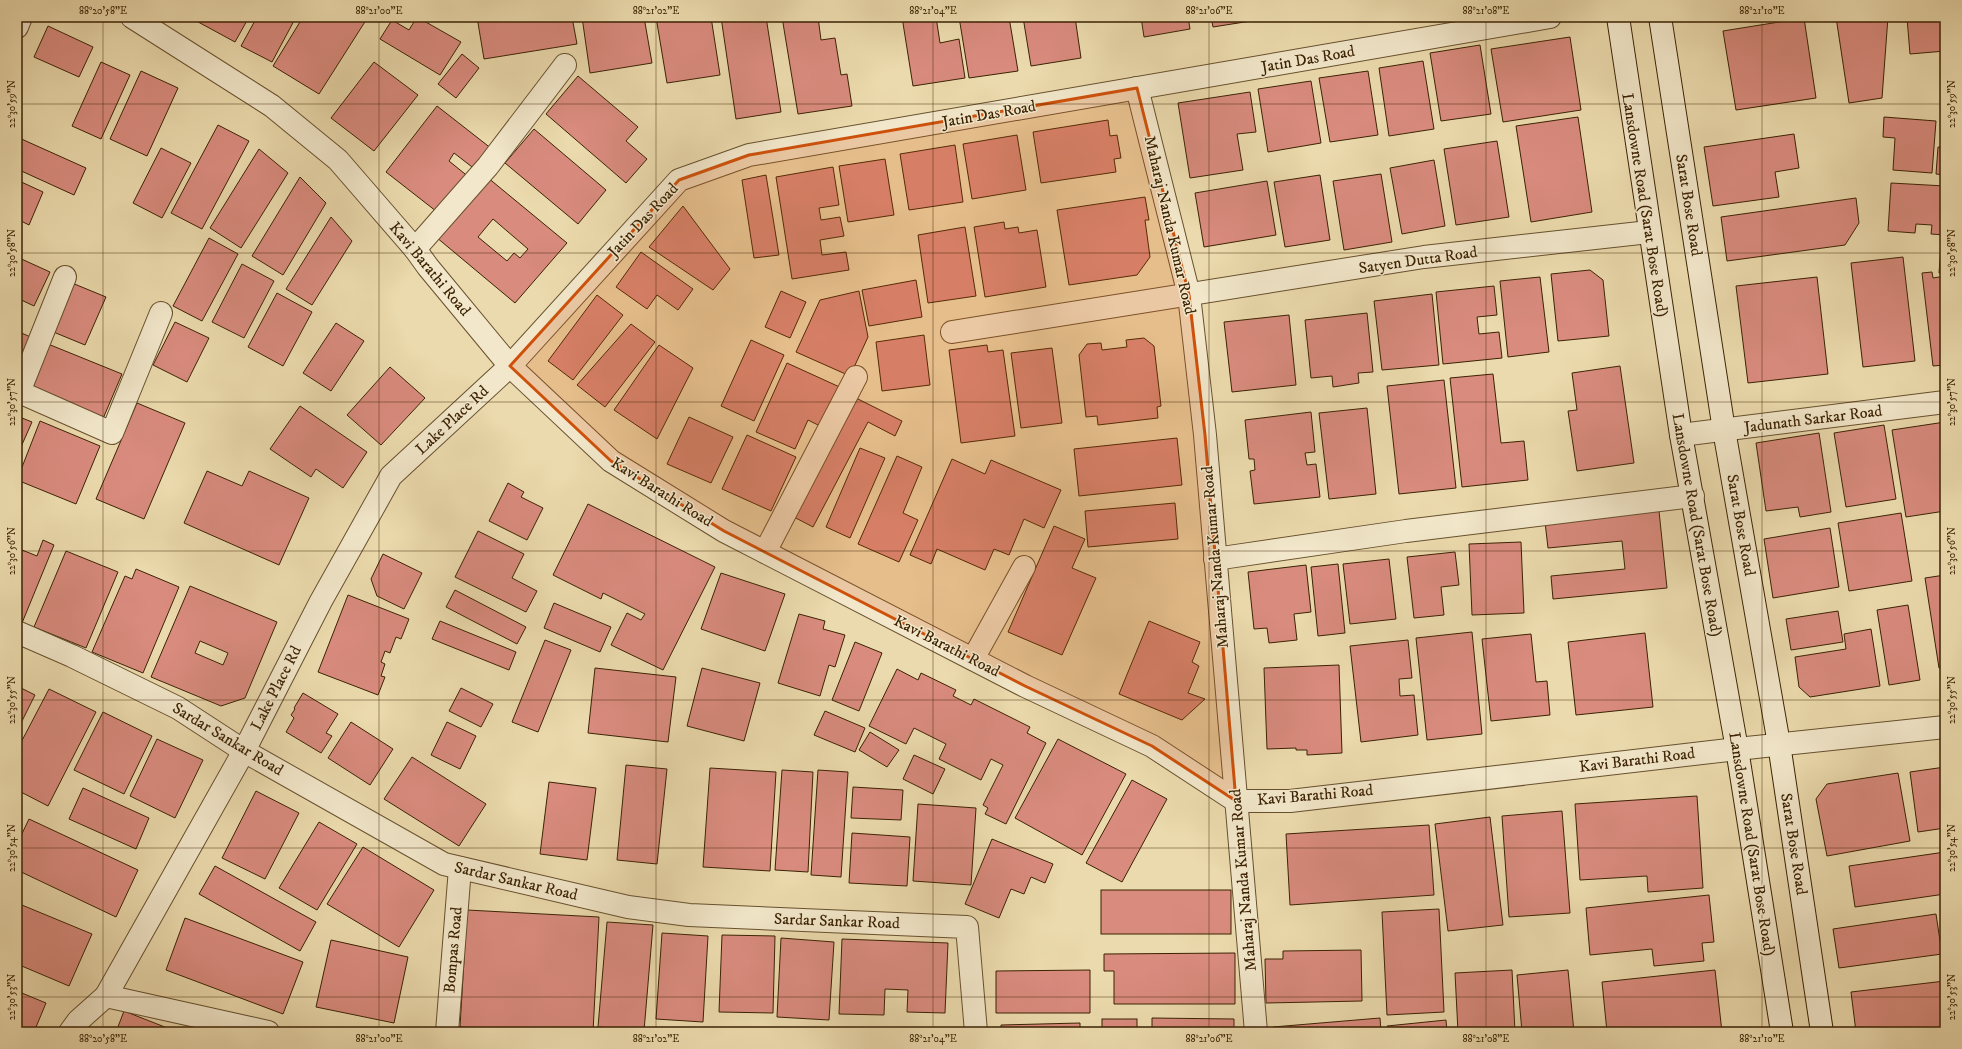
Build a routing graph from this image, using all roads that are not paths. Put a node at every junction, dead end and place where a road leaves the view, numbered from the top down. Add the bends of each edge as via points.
1 (21, 17) edge
2 (132, 17) edge
3 (1550, 17) edge
4 (1618, 17) edge
5 (1660, 17) edge
6 (17, 27) edge
7 (565, 65) dead end
8 (1137, 88) junction
9 (1649, 232) junction
10 (415, 249) junction
11 (65, 277) dead end
12 (1189, 295) junction
13 (161, 313) dead end
14 (952, 332) dead end
15 (510, 366) junction
16 (856, 377) dead end
17 (18, 391) edge
18 (1945, 402) edge
19 (1724, 430) junction
20 (1681, 435) junction
21 (1692, 496) junction
22 (765, 552) junction
23 (1215, 559) junction
24 (1024, 567) dead end
25 (17, 632) edge
26 (973, 659) junction
27 (1945, 727) edge
28 (1779, 744) junction
29 (1737, 749) junction
30 (244, 751) junction
31 (1236, 801) junction
32 (460, 868) junction
33 (106, 996) junction
34 (70, 1032) edge
35 (268, 1032) edge
36 (447, 1032) edge
37 (976, 1032) edge
38 (1256, 1032) edge
39 (1782, 1032) edge
40 (1822, 1032) edge

1 - 6 street
2 - 10 street, Kavi Barathi Road via 272,106 338,160
3 - 8 street, Jatin Das Road
4 - 9 street, Lansdowne Road (Sarat Bose Road)
5 - 19 street, Sarat Bose Road
7 - 10 street via 488,166
8 - 12 street, Maharaj Nanda Kumar Road
8 - 15 street, Jatin Das Road via 749,155 679,180
9 - 12 street, Satyen Dutta Road via 1424,257
9 - 20 street, Lansdowne Road (Sarat Bose Road)
10 - 15 street, Kavi Barathi Road
11 - 17 street
12 - 14 street, Satyen Dutta Road
12 - 23 street, Maharaj Nanda Kumar Road via 1205,435
13 - 17 street via 112,433
15 - 22 street, Kavi Barathi Road via 611,461 724,531
15 - 30 street, Lake Place Rd via 391,476 321,601
16 - 22 street
18 - 19 street, Jadunath Sarkar Road
19 - 20 street, Jadunath Sarkar Road
19 - 28 street, Sarat Bose Road
20 - 21 street, Lansdowne Road (Sarat Bose Road)
21 - 23 street via 1406,531
21 - 29 street, Lansdowne Road (Sarat Bose Road)
22 - 26 street, Kavi Barathi Road
23 - 31 street, Maharaj Nanda Kumar Road
24 - 26 street
25 - 30 street, Sardar Sankar Road via 178,708
26 - 31 street, Kavi Barathi Road via 1152,746
27 - 28 street, Kavi Barathi Road
28 - 29 street, Kavi Barathi Road
28 - 40 street, Sarat Bose Road
29 - 31 street, Kavi Barathi Road via 1290,801
29 - 39 street, Lansdowne Road (Sarat Bose Road)
30 - 32 street, Sardar Sankar Road via 444,864
30 - 33 street, Lake Place Rd
31 - 38 street, Maharaj Nanda Kumar Road
32 - 36 street, Bompas Road
32 - 37 street, Sardar Sankar Road via 628,907 688,915 967,927
33 - 34 street, Lake Place Rd via 78,1021
33 - 35 street

